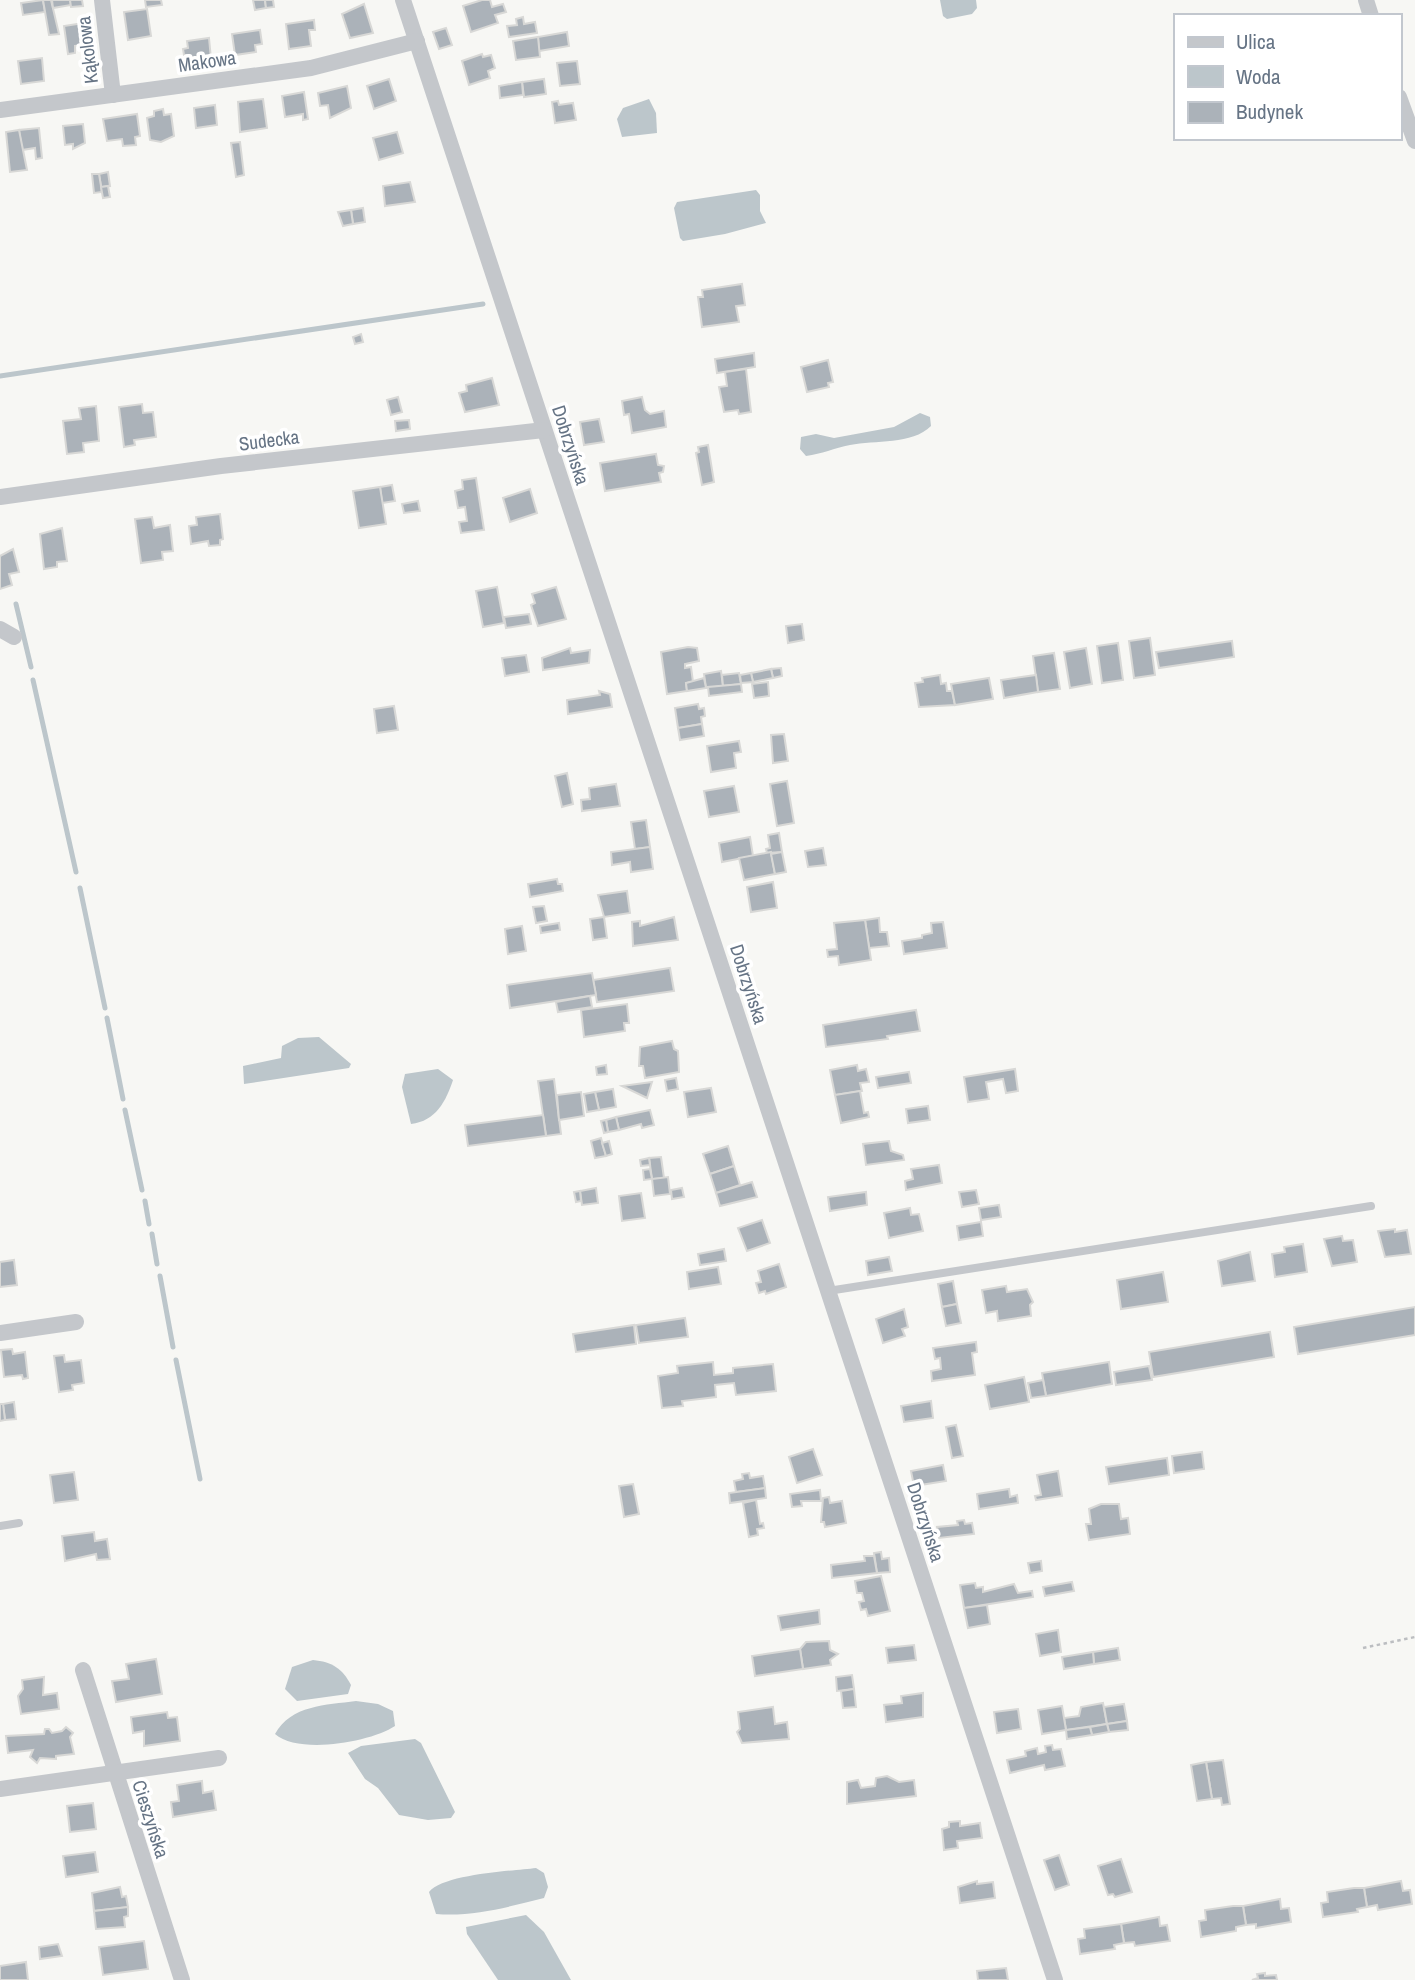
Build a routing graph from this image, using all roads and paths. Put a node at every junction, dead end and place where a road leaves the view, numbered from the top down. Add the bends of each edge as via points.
1 (102, 0) edge
2 (403, 0) edge
3 (417, 41) junction
4 (113, 95) junction
5 (1401, 102) edge
6 (0, 110) edge
7 (1415, 141) edge
8 (544, 430) junction
9 (0, 497) edge
10 (1371, 1206) dead end
11 (828, 1291) junction
12 (76, 1322) dead end
13 (0, 1333) edge
14 (19, 1523) dead end
15 (0, 1526) edge
16 (1415, 1637) edge
17 (1363, 1648) dead end
18 (82, 1670) dead end
19 (219, 1758) dead end
20 (114, 1774) junction
21 (0, 1790) edge
22 (182, 1980) edge
23 (1055, 1980) edge

1 - 4 street, Kąkolowa
2 - 3 street, Dobrzyńska
3 - 4 street, Makowa via 311,68
3 - 8 street, Dobrzyńska
4 - 6 street, Makowa
5 - 7 street
8 - 9 street, Sudecka via 221,466
8 - 11 street, Dobrzyńska
10 - 11 lane
11 - 23 street, Dobrzyńska
12 - 13 street
14 - 15 lane
16 - 17 path
18 - 20 street, Cieszyńska
19 - 20 street
20 - 21 street
20 - 22 street, Cieszyńska

